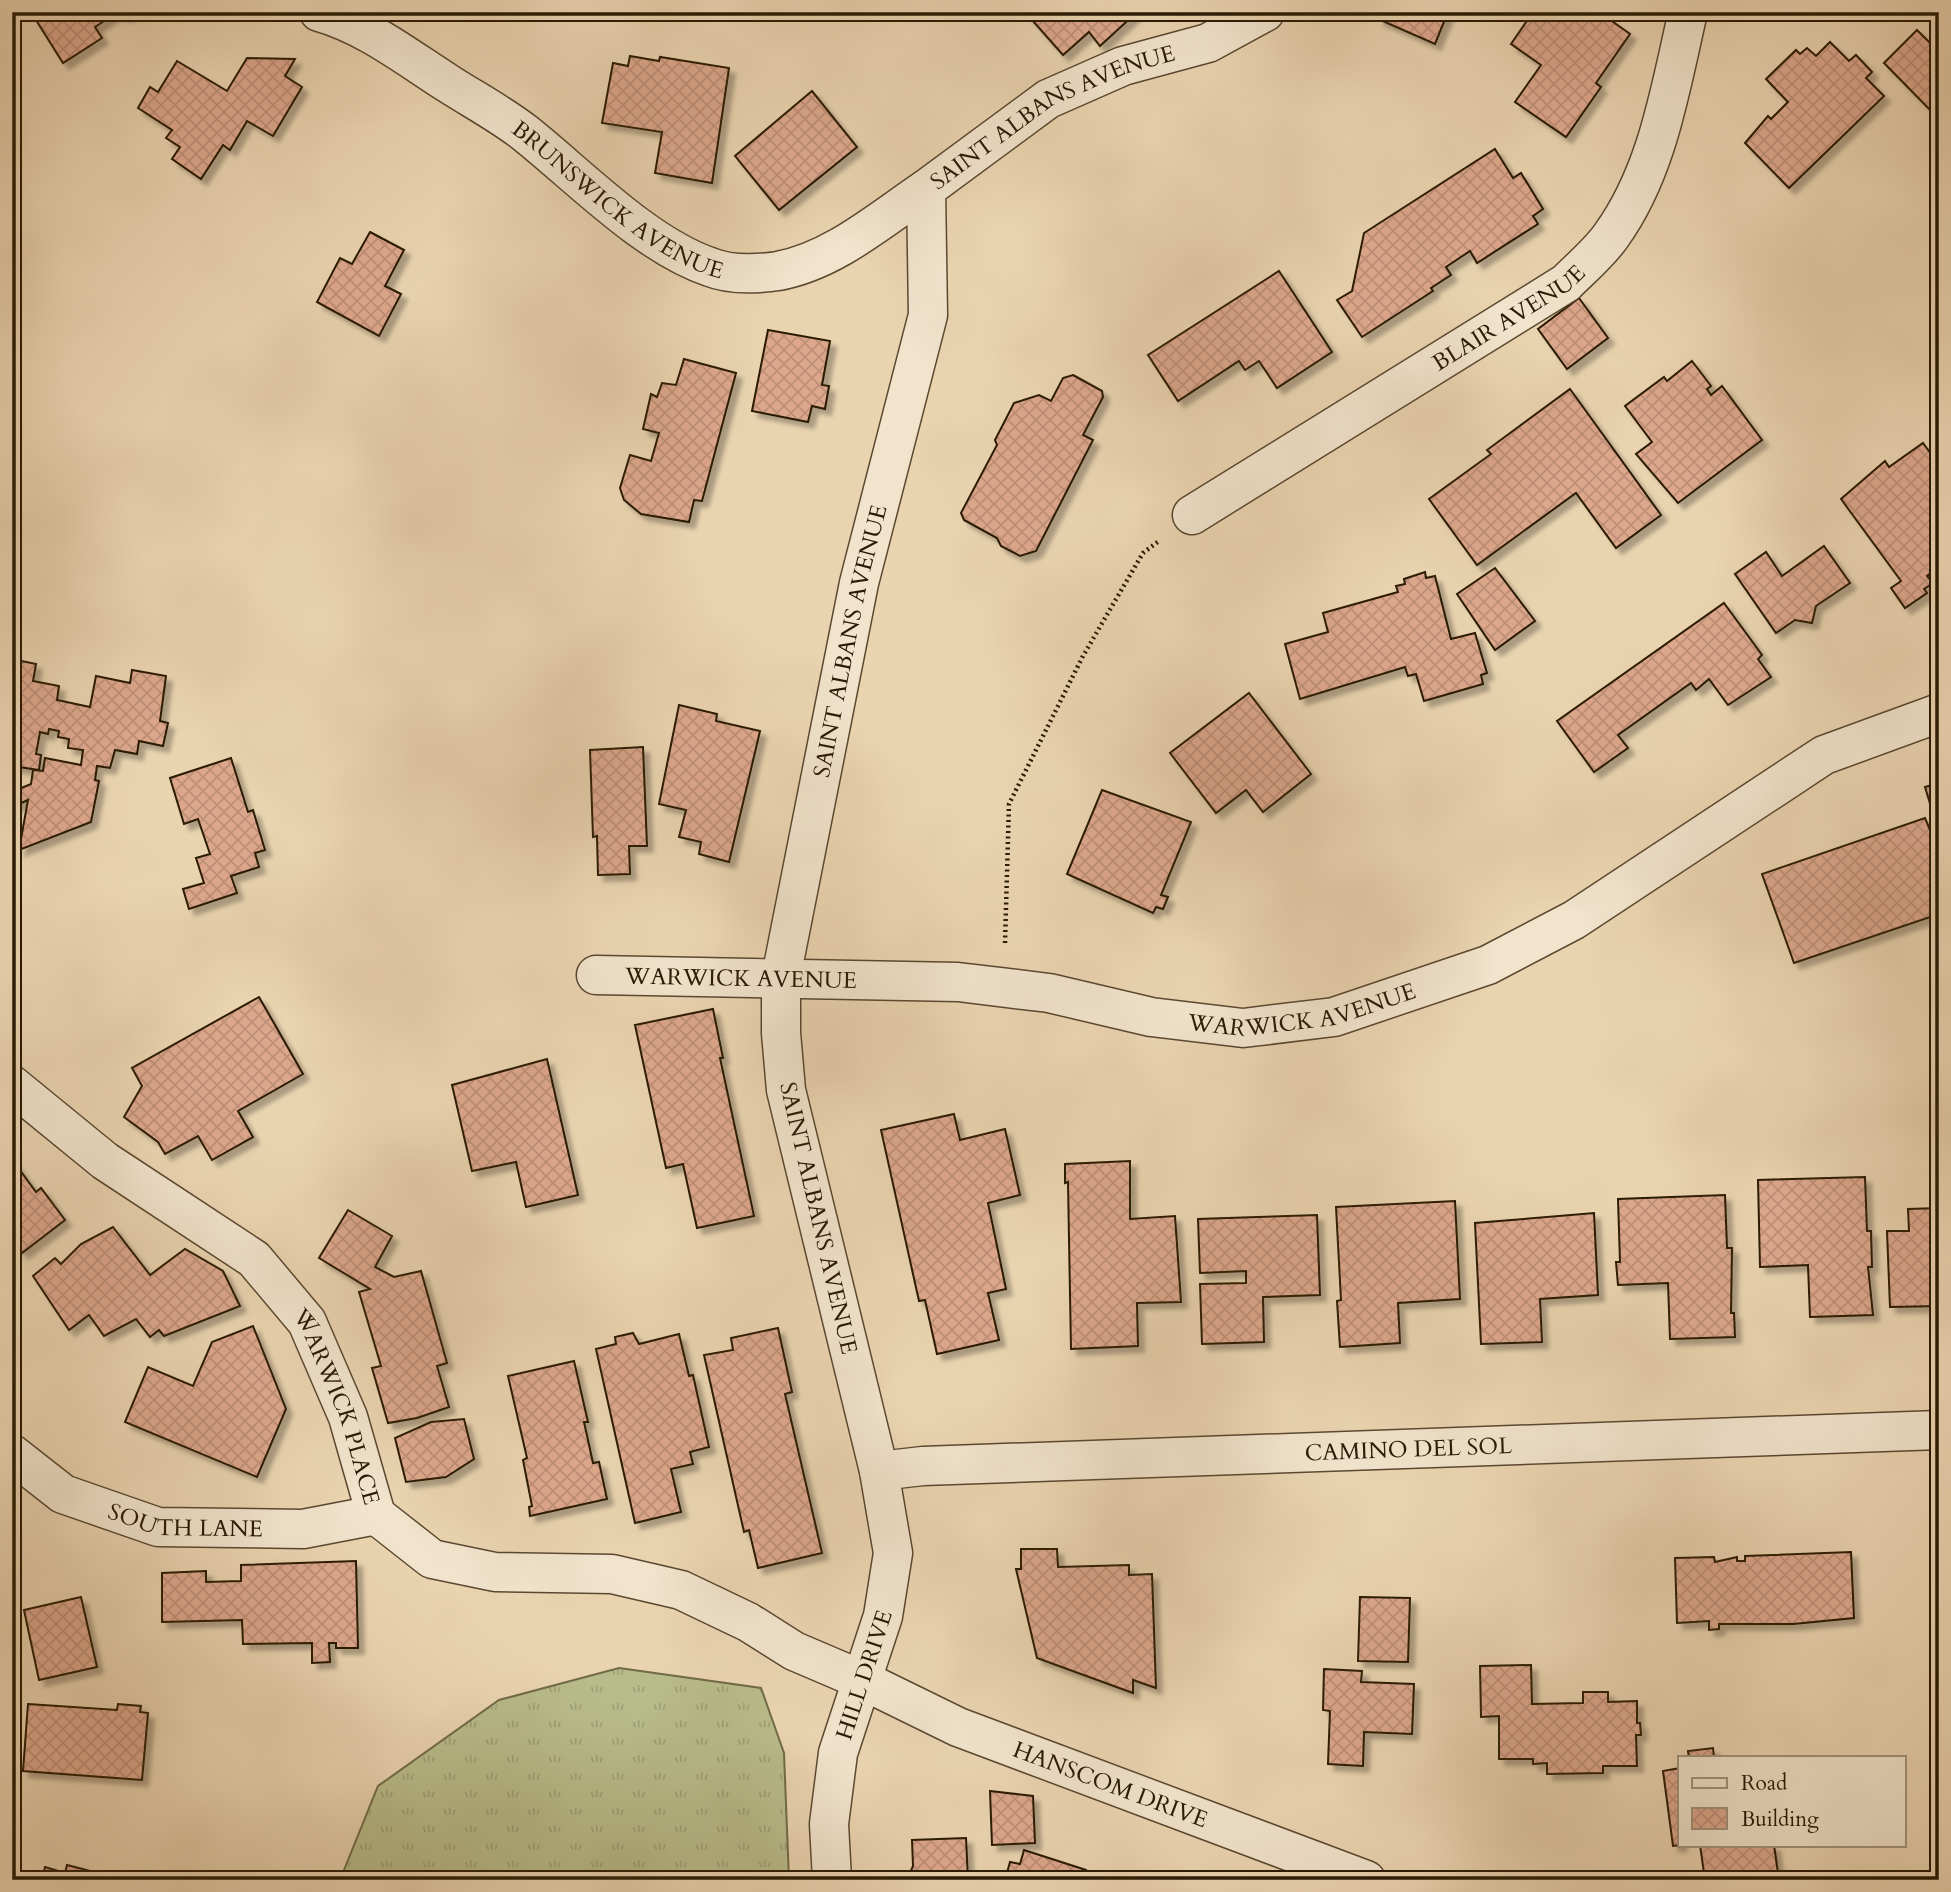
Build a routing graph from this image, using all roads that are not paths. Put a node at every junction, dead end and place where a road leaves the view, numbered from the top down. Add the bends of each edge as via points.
1 (320, 12) edge
2 (1265, 12) edge
3 (1688, 12) edge
4 (926, 189) junction
5 (1192, 515) road end
6 (1939, 713) edge
7 (596, 975) dead end
8 (781, 976) junction
9 (12, 1084) edge
10 (1939, 1430) edge
11 (12, 1454) edge
12 (879, 1471) junction
13 (376, 1515) junction
14 (862, 1679) junction
15 (832, 1880) edge
16 (1366, 1880) edge

1 - 4 street, BRUNSWICK AVENUE via 391,47 523,131 620,211 710,268 745,274 780,270 831,253
2 - 4 street, SAINT ALBANS AVENUE via 1208,43 1123,66 1048,99
3 - 5 street, BLAIR AVENUE via 1659,136 1637,192 1610,237 1566,283
4 - 8 street, SAINT ALBANS AVENUE via 928,315 859,583
6 - 8 street, WARWICK AVENUE via 1824,755 1574,920 1488,965 1334,1017 1243,1028 1151,1017 1049,993 958,982
7 - 8 street, WARWICK AVENUE
8 - 12 street, SAINT ALBANS AVENUE via 786,1090
9 - 13 street, WARWICK PLACE via 104,1161 254,1259 307,1322 348,1417
10 - 12 street, CAMINO DEL SOL
11 - 13 street, SOUTH LANE via 63,1494 158,1527 303,1529
12 - 14 street, HILL DRIVE via 893,1553 883,1616
13 - 14 street, WARWICK PLACE via 432,1559 495,1572 612,1574 681,1590 748,1622 794,1651
14 - 15 street, HILL DRIVE via 838,1753 829,1824
14 - 16 street, HANSCOM DRIVE via 958,1727

